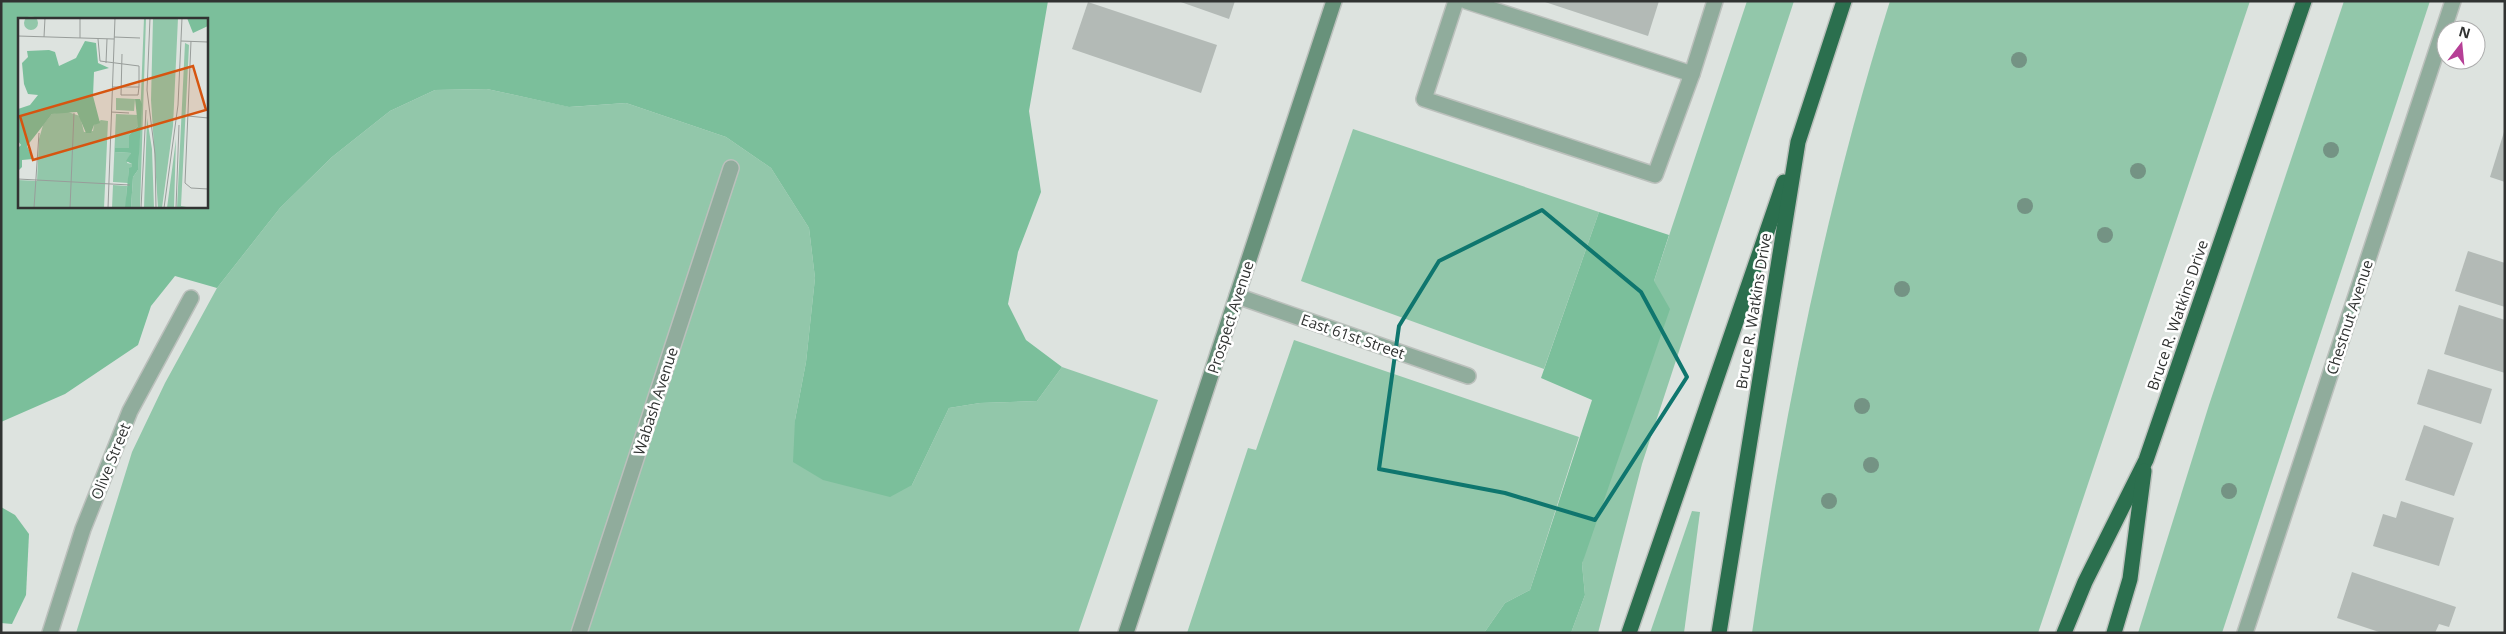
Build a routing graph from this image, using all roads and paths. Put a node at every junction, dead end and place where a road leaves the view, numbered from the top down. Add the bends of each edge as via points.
1 (1334, 1) edge
2 (1456, 1) edge
3 (1466, 1) edge
4 (1715, 1) edge
5 (1844, 1) edge
6 (2304, 1) edge
7 (2453, 1) edge
8 (1692, 74) junction
9 (1798, 142) junction
10 (731, 168) dead end
11 (1237, 296) junction
12 (191, 298) dead end
13 (1468, 376) dead end
14 (2146, 460) junction
15 (50, 633) edge
16 (579, 633) edge
17 (1126, 633) edge
18 (1629, 633) edge
19 (1719, 633) edge
20 (2064, 633) edge
21 (2114, 633) edge
22 (2245, 633) edge

1 - 11 main road, Prospect Avenue
2 - 8 street via 1424,99 1655,175
3 - 8 street
4 - 8 street
5 - 9 highway, Bruce R. Watkins Drive
6 - 14 highway, Bruce R. Watkins Drive
7 - 22 street, Chestnut Avenue
9 - 18 highway
9 - 19 highway, Bruce R. Watkins Drive
10 - 16 street, Wabash Avenue
11 - 13 street, East 61st Street
11 - 17 main road, Prospect Avenue
12 - 15 street, Olive Street via 130,411 83,529
14 - 20 highway, Bruce R. Watkins Drive via 2085,582
14 - 21 highway via 2130,579

